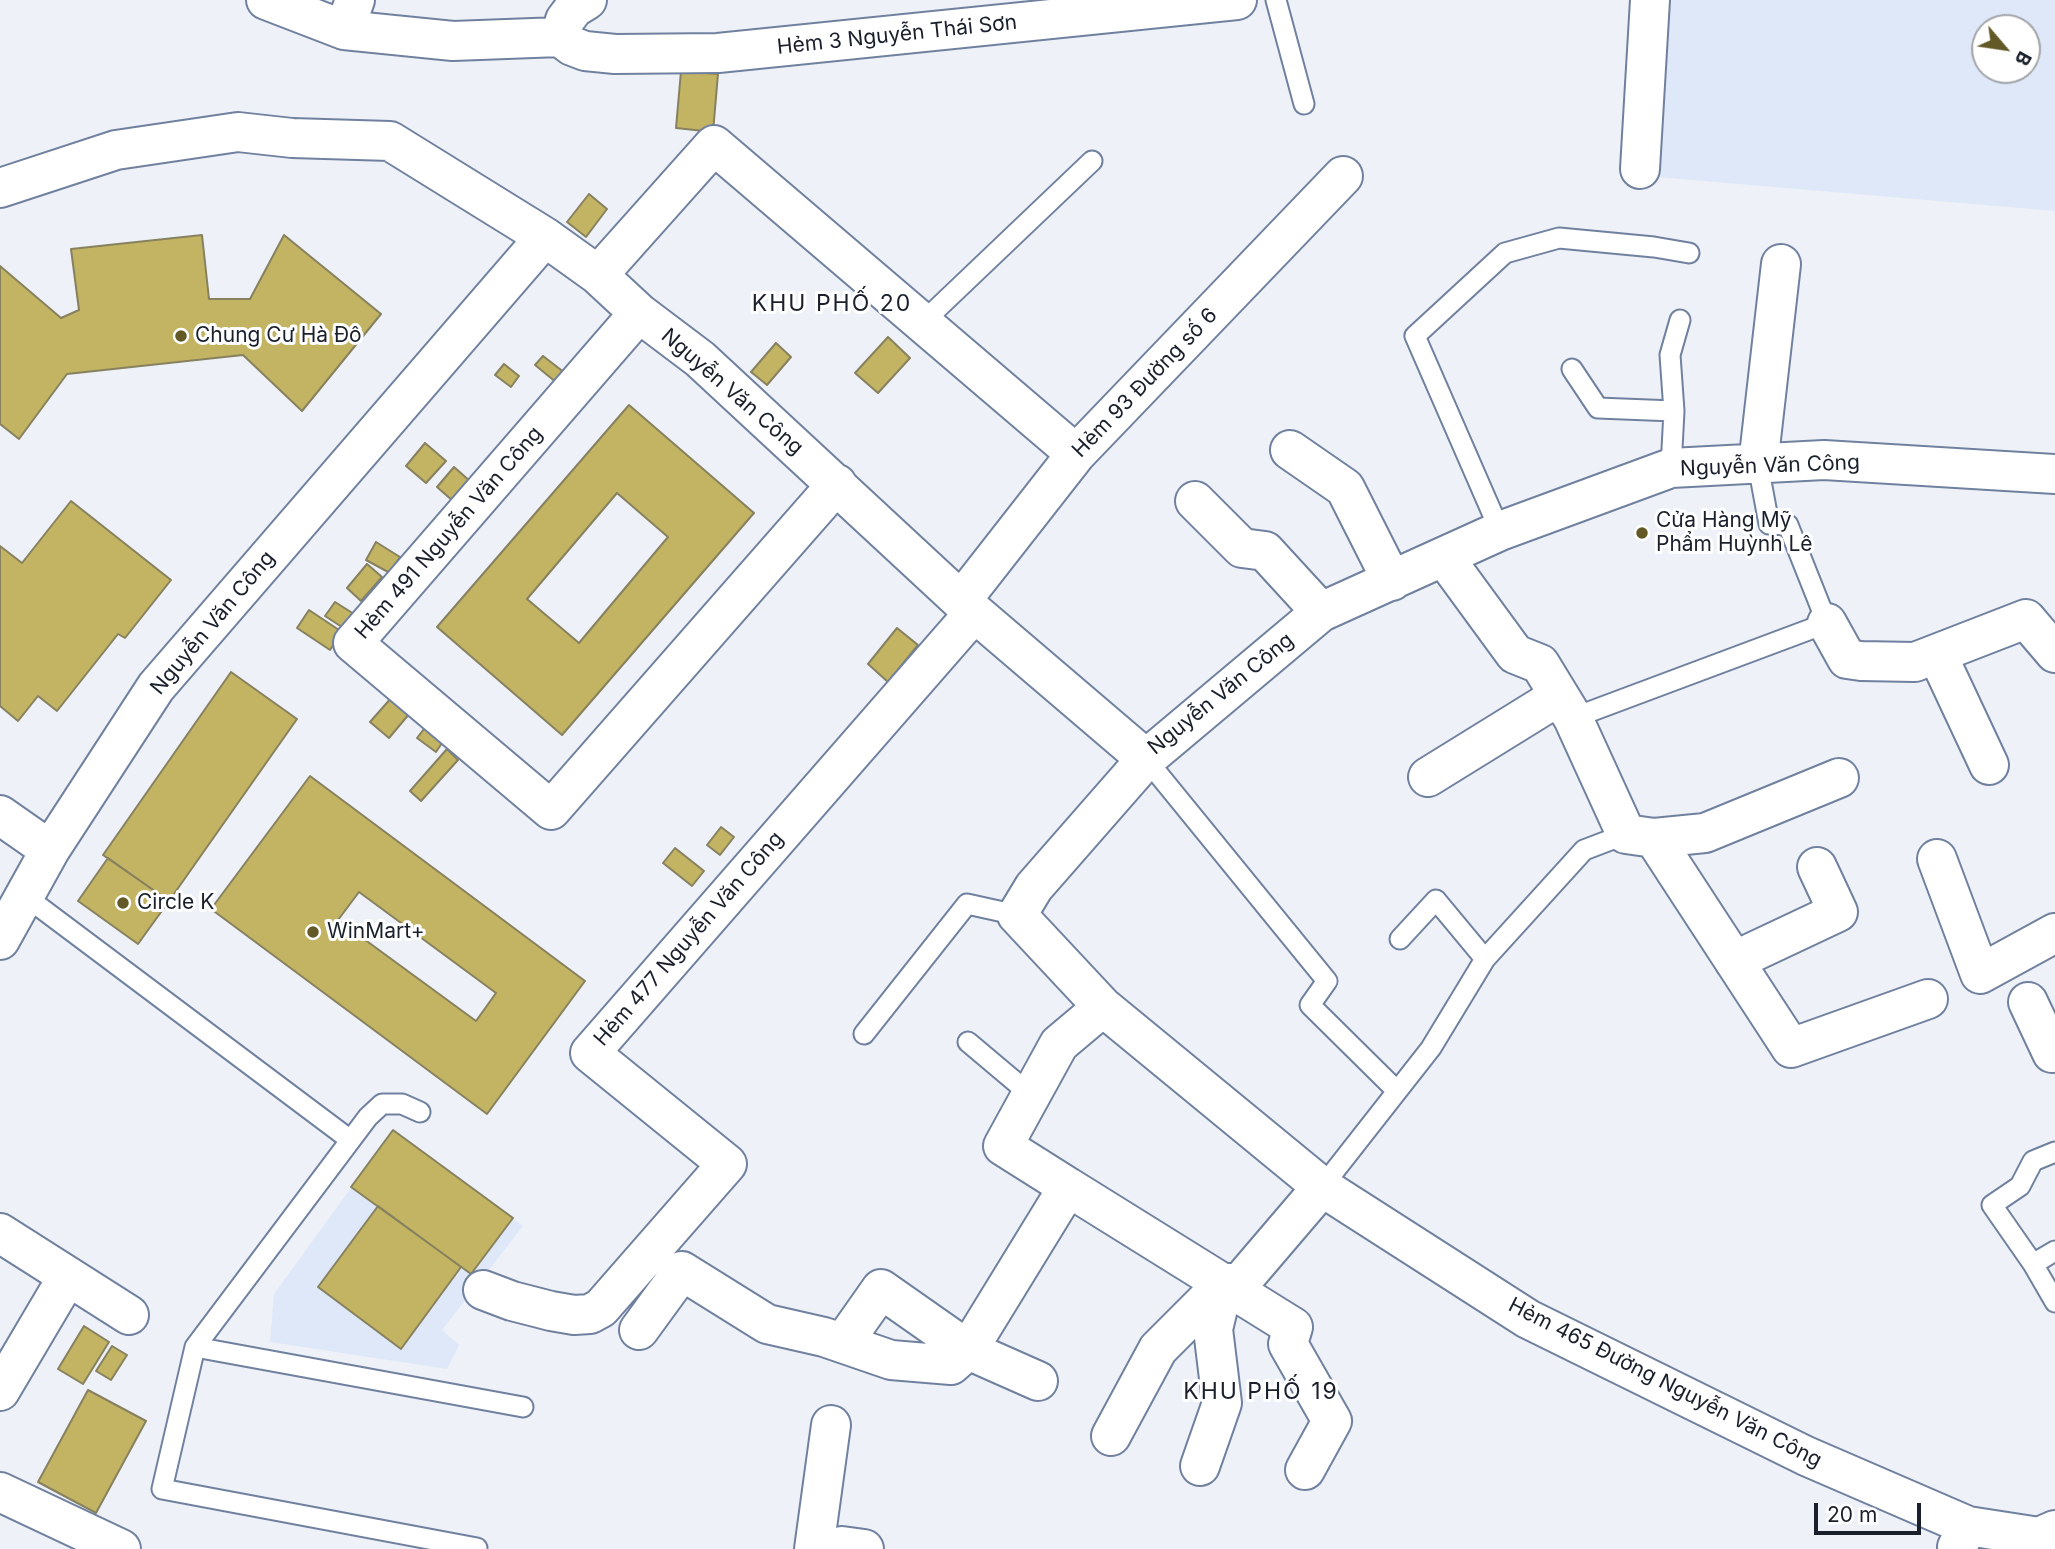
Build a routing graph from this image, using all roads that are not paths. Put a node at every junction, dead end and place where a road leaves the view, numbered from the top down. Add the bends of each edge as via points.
1 (266, 0) edge
2 (587, 0) edge
3 (1237, 0) edge
4 (1276, 0) edge
5 (1650, 0) edge
6 (349, 15) edge
7 (561, 37) junction
8 (1304, 104) dead end
9 (1092, 160) dead end
10 (1640, 169) dead end
11 (1343, 176) dead end
12 (0, 188) edge
13 (545, 237) junction
14 (1689, 253) dead end
15 (1781, 264) dead end
16 (598, 275) junction
17 (639, 313) junction
18 (1679, 320) dead end
19 (923, 322) junction
20 (1572, 369) dead end
21 (1674, 411) junction
22 (1290, 450) dead end
23 (1076, 454) junction
24 (1758, 465) junction
25 (1671, 468) junction
26 (2055, 474) edge
27 (837, 484) junction
28 (1195, 501) dead end
29 (1500, 531) junction
30 (1444, 557) junction
31 (1392, 581) junction
32 (967, 607) junction
33 (1321, 612) junction
34 (1827, 623) junction
35 (2055, 653) edge
36 (1937, 654) junction
37 (1566, 707) junction
38 (1146, 759) junction
39 (1989, 765) dead end
40 (1428, 777) dead end
41 (1839, 778) dead end
42 (0, 815) edge
43 (1640, 836) junction
44 (50, 850) junction
45 (1937, 859) dead end
46 (1816, 867) dead end
47 (25, 896) junction
48 (1017, 915) junction
49 (2055, 933) edge
50 (1399, 939) dead end
51 (0, 940) edge
52 (1485, 959) junction
53 (1734, 961) junction
54 (1928, 999) dead end
55 (2028, 1002) dead end
56 (1103, 1007) junction
57 (864, 1034) dead end
58 (968, 1042) dead end
59 (2055, 1052) edge
60 (1397, 1091) junction
61 (1031, 1095) junction
62 (420, 1112) dead end
63 (349, 1139) junction
64 (2055, 1152) edge
65 (1322, 1186) junction
66 (1068, 1187) junction
67 (0, 1233) edge
68 (2055, 1251) edge
69 (2032, 1264) junction
70 (68, 1276) junction
71 (1224, 1283) junction
72 (483, 1290) dead end
73 (2055, 1302) edge
74 (129, 1315) dead end
75 (639, 1330) dead end
76 (844, 1343) junction
77 (195, 1348) junction
78 (968, 1350) junction
79 (1038, 1381) dead end
80 (0, 1391) edge
81 (523, 1407) dead end
82 (831, 1425) dead end
83 (1111, 1436) dead end
84 (1200, 1466) dead end
85 (1305, 1470) dead end
86 (0, 1492) edge
87 (2055, 1530) edge
88 (1960, 1542) edge
89 (477, 1548) edge
90 (121, 1549) edge
91 (814, 1549) edge
92 (832, 1549) edge
93 (864, 1549) edge

1 - 6 street
2 - 7 street via 569,14
3 - 7 street, Hẻm 3 Nguyễn Thái Sơn via 718,53 585,51
4 - 8 lane
5 - 10 street
6 - 7 street via 453,41
9 - 19 lane
11 - 23 street, Hẻm 93 Đường số 6
12 - 13 street, Nguyễn Văn Công via 116,150 238,131 390,141
13 - 16 street, Nguyễn Văn Công
13 - 44 street, Nguyễn Văn Công via 156,687
14 - 29 lane via 1559,238 1506,253 1415,336
15 - 24 street
16 - 17 street, Nguyễn Văn Công
16 - 19 street via 714,145
17 - 27 street, Nguyễn Văn Công via 700,359
17 - 27 street, Hẻm 491 Nguyễn Văn Công via 353,643 551,810
18 - 21 lane via 1670,355
19 - 23 street
20 - 21 lane via 1598,408
21 - 25 lane
22 - 31 street via 1345,488
23 - 32 street, Hẻm 93 Đường số 6
24 - 25 street, Nguyễn Văn Công
24 - 26 street, Nguyễn Văn Công via 1824,460
24 - 34 lane via 1769,524 1788,525
25 - 29 street, Nguyễn Văn Công
27 - 32 street, Nguyễn Văn Công
28 - 33 street via 1242,548 1265,551
29 - 30 street, Nguyễn Văn Công
30 - 31 street, Nguyễn Văn Công
30 - 37 street via 1515,654 1540,664
31 - 33 street, Nguyễn Văn Công
32 - 38 street, Nguyễn Văn Công
32 - 72 street, Hẻm 477 Nguyễn Văn Công via 590,1054 727,1164 601,1308 590,1314 551,1311
33 - 38 street, Nguyễn Văn Công
34 - 36 street via 1847,659 1915,662
34 - 37 lane
35 - 36 street via 2026,620
36 - 39 street
37 - 40 street
37 - 43 street
38 - 48 street via 1034,887
38 - 60 lane via 1328,981 1310,1005
41 - 43 street via 1705,833
42 - 44 street
43 - 52 lane via 1584,850
43 - 53 street
44 - 47 street, Nguyễn Văn Công
45 - 49 street via 1980,974
46 - 53 street via 1838,912
47 - 51 street, Nguyễn Văn Công
47 - 63 lane
48 - 56 street, Hẻm 465 Đường Nguyễn Văn Công
48 - 57 lane via 967,904
50 - 52 lane via 1436,900
52 - 60 lane via 1430,1048
53 - 54 street via 1791,1048
55 - 59 street
56 - 61 street via 1059,1044
56 - 65 street, Hẻm 465 Đường Nguyễn Văn Công
58 - 61 lane
60 - 65 lane
61 - 66 street via 1003,1146
62 - 63 lane via 402,1104 383,1104
63 - 77 lane
64 - 69 lane via 2033,1161 2020,1186 1992,1205
65 - 71 street via 1240,1283
65 - 88 street, Hẻm 465 Đường Nguyễn Văn Công via 1528,1319 1806,1456
66 - 71 street
66 - 78 street
67 - 70 street
68 - 69 lane
69 - 73 lane
70 - 74 street
70 - 80 street
71 - 83 street via 1158,1349
71 - 84 street via 1213,1329 1222,1403
71 - 85 street via 1293,1327 1288,1344 1332,1421
75 - 76 street via 682,1271 767,1324
76 - 78 street via 891,1360 951,1365
76 - 78 street via 881,1289
77 - 81 lane
77 - 89 lane via 162,1489
78 - 79 street
82 - 91 street
86 - 90 street
87 - 88 street, Hẻm 465 Đường Nguyễn Văn Công via 2039,1537
92 - 93 street

